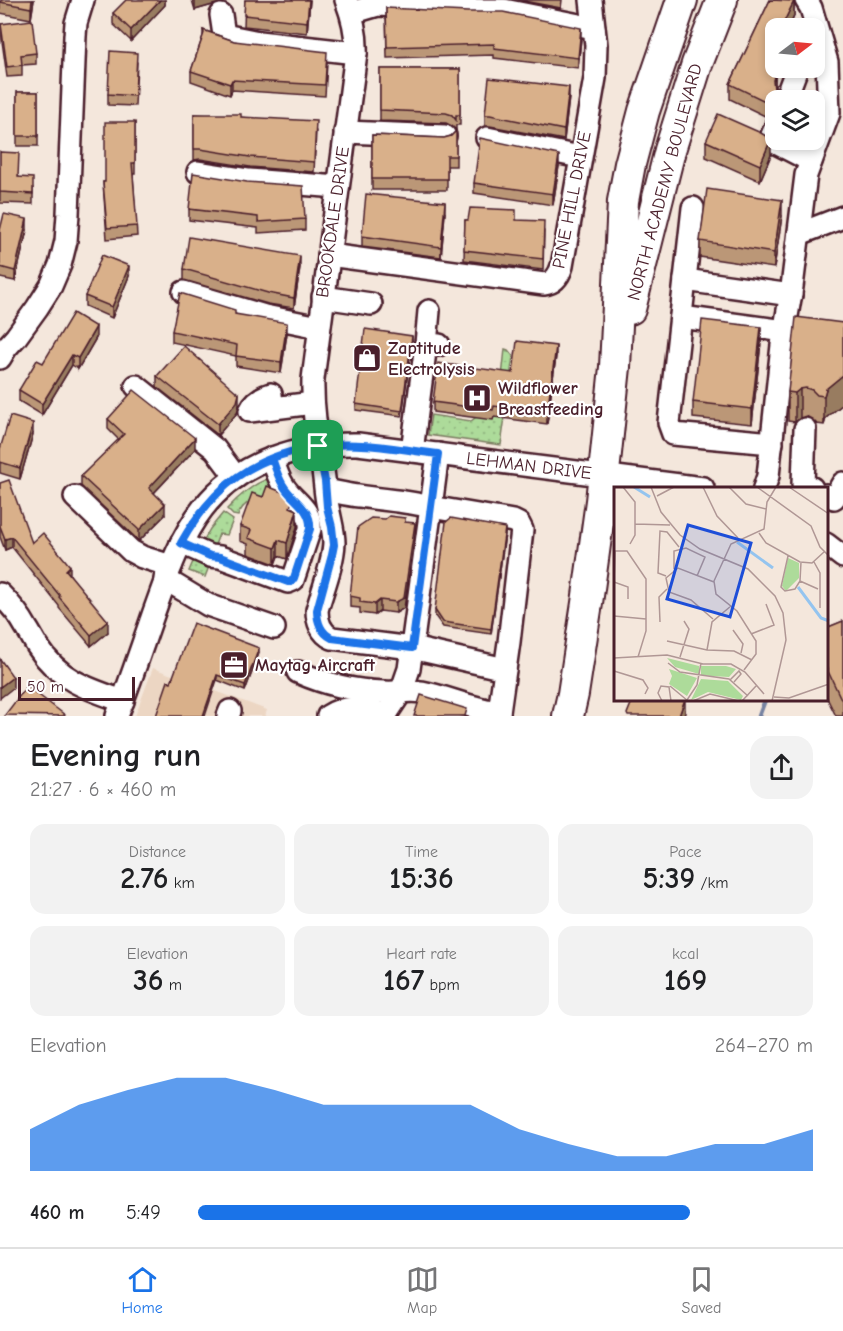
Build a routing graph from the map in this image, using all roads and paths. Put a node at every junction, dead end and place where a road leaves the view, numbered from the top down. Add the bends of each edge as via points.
1 (83, 0) edge
2 (591, 0) edge
3 (682, 0) edge
4 (722, 0) edge
5 (806, 0) edge
6 (349, 7) edge
7 (221, 15) dead end
8 (813, 18) edge
9 (594, 28) junction
10 (356, 53) junction
11 (825, 57) edge
12 (345, 132) junction
13 (445, 136) edge
14 (487, 138) edge
15 (790, 150) edge
16 (580, 157) junction
17 (811, 161) junction
18 (198, 171) edge
19 (338, 187) junction
20 (693, 208) dead end
21 (843, 217) edge
22 (799, 234) junction
23 (329, 255) junction
24 (685, 280) junction
25 (184, 292) edge
26 (791, 295) junction
27 (323, 297) junction
28 (372, 304) dead end
29 (429, 311) dead end
30 (681, 317) junction
31 (319, 327) junction
32 (785, 332) junction
33 (0, 358) edge
34 (615, 367) junction
35 (136, 386) dead end
36 (313, 403) junction
37 (273, 408) dead end
38 (805, 429) dead end
39 (772, 443) junction
40 (318, 446) junction
41 (411, 451) junction
42 (438, 454) junction
43 (272, 458) junction
44 (603, 476) junction
45 (236, 477) junction
46 (843, 483) edge
47 (695, 487) edge
48 (764, 487) edge
49 (810, 487) edge
50 (326, 490) junction
51 (828, 496) edge
52 (75, 497) dead end
53 (432, 507) junction
54 (181, 543) junction
55 (828, 546) edge
56 (843, 557) edge
57 (168, 573) junction
58 (0, 594) edge
59 (274, 628) dead end
60 (412, 648) junction
61 (505, 669) junction
62 (298, 672) dead end
63 (401, 692) junction
64 (120, 709) edge
65 (498, 714) edge
66 (386, 715) edge
67 (328, 716) edge
68 (568, 716) edge

1 - 33 street via 76,23 63,252 45,296
2 - 9 street, PINE HILL DRIVE
3 - 34 highway, NORTH ACADEMY BOULEVARD via 644,111 623,201
4 - 34 highway, NORTH ACADEMY BOULEVARD via 670,150
5 - 8 street
6 - 9 street via 504,10
6 - 10 street, BROOKDALE DRIVE
7 - 10 street via 224,35
9 - 16 street, PINE HILL DRIVE via 595,78
10 - 12 street, BROOKDALE DRIVE
11 - 17 street via 829,113
12 - 13 street
12 - 19 street, BROOKDALE DRIVE
14 - 16 street
15 - 17 street
16 - 23 street, PINE HILL DRIVE via 562,266 558,276 548,283
17 - 22 street
18 - 19 street via 249,180
19 - 23 street, BROOKDALE DRIVE
20 - 24 street
21 - 22 street
22 - 26 street
23 - 27 street, BROOKDALE DRIVE
24 - 26 street
24 - 30 street
25 - 31 street
26 - 32 street
27 - 28 street
27 - 31 street, BROOKDALE DRIVE
29 - 41 street via 432,345
30 - 32 street
30 - 39 street via 669,423 673,434
31 - 36 street, BROOKDALE DRIVE
32 - 39 street
34 - 44 highway, NORTH ACADEMY BOULEVARD
35 - 45 street via 215,449
36 - 37 street
36 - 40 street, BROOKDALE DRIVE
38 - 49 street via 803,484
39 - 48 street
40 - 41 street, LEHMAN DRIVE via 358,444
40 - 43 street, LEHMAN DRIVE
40 - 50 street, BROOKDALE DRIVE
41 - 42 street, LEHMAN DRIVE
42 - 44 street, LEHMAN DRIVE
42 - 53 street
43 - 45 street, LEHMAN DRIVE
43 - 54 street via 282,485 305,509 311,523 293,580 288,582
44 - 47 street, LEHMAN DRIVE
44 - 68 highway, NORTH ACADEMY BOULEVARD
45 - 54 street, LEHMAN DRIVE via 204,507
46 - 51 street via 834,498
50 - 53 street
50 - 60 street, BROOKDALE DRIVE via 334,545 317,610 322,630 332,638
52 - 57 street via 131,551
53 - 60 street
53 - 61 street via 513,521 521,526
54 - 57 street, LEHMAN DRIVE
55 - 56 street
57 - 59 street via 208,605
57 - 64 street, LEHMAN DRIVE
58 - 64 street via 13,607 50,664
60 - 61 street, BROOKDALE DRIVE
60 - 63 street
61 - 65 street
62 - 63 street via 337,686
63 - 65 street via 423,693
63 - 66 street
66 - 67 street via 349,708

